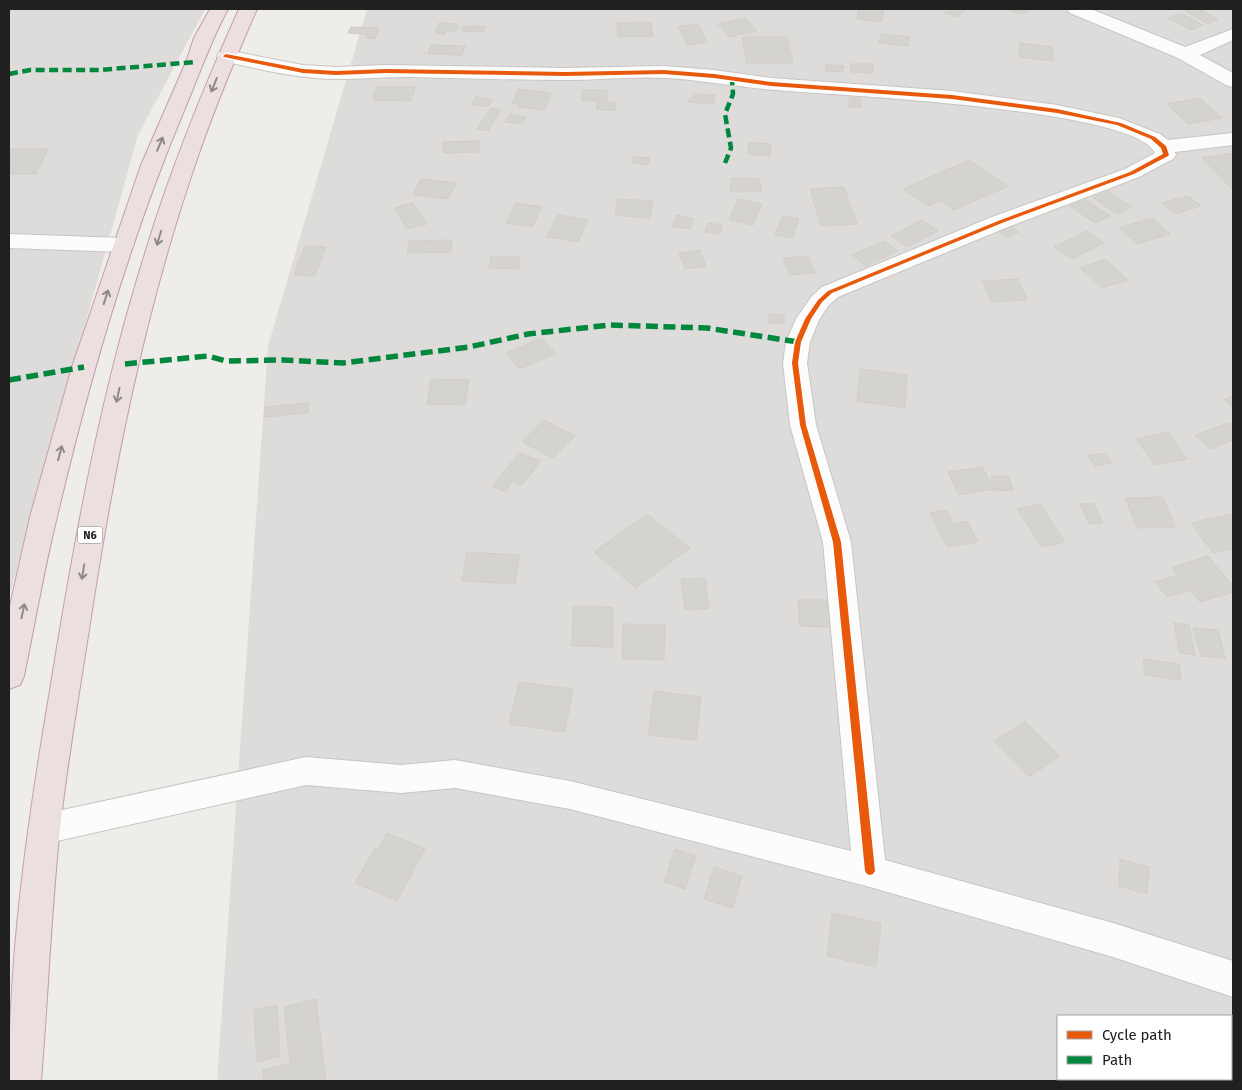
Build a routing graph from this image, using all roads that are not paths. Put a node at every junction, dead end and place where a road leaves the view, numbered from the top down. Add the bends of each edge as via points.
1 (219, 9) edge
2 (248, 9) edge
3 (1076, 9) edge
4 (1233, 34) edge
5 (1184, 54) junction
6 (226, 56) junction
7 (1233, 81) edge
8 (1233, 139) edge
9 (1164, 147) junction
10 (9, 241) edge
11 (122, 245) junction
12 (9, 676) edge
13 (44, 829) junction
14 (870, 871) junction
15 (1233, 979) edge
16 (22, 1081) edge

11 -> 1 highway via 203,38
2 - 6 highway, N6
3 - 5 street
4 - 5 street
5 - 7 street
6 - 9 street via 303,71 336,73 386,70 556,74 664,72 779,85 952,97 1057,110 1118,124 1153,138
6 -> 13 highway, N6 via 200,119 158,240 125,364 86,555
8 - 9 street
9 - 14 street via 1166,155 1132,173 991,225 830,292 808,319 798,342 795,363 803,425 837,542
10 - 11 street
12 -> 11 highway via 43,517
13 - 14 street via 306,771 400,779 455,774 570,795
13 - 16 highway, N6
14 - 15 street via 1113,940

